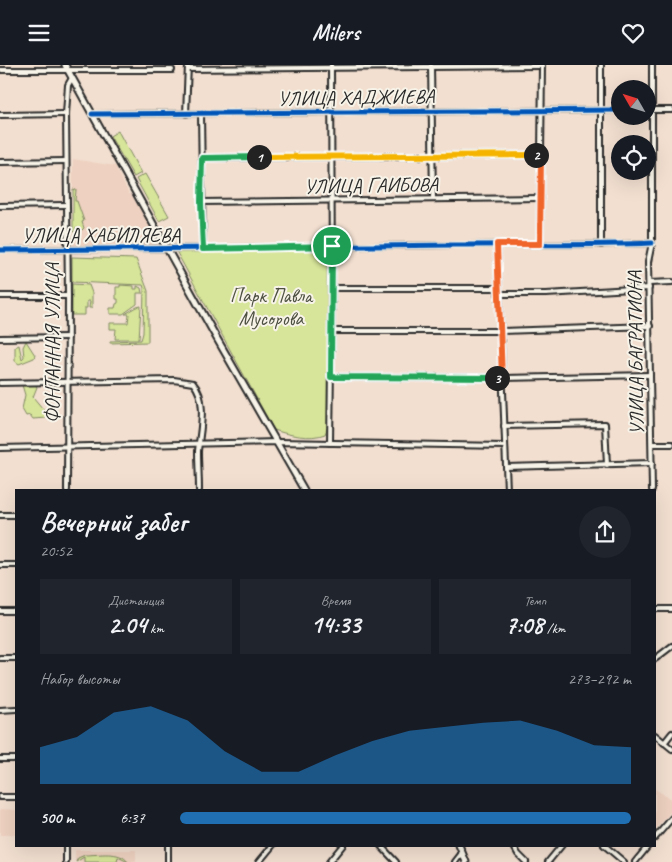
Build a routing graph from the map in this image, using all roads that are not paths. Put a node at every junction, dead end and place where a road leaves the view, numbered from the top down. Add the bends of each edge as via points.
1 (601, 65) edge
2 (652, 65) edge
3 (331, 66) edge
4 (431, 66) edge
5 (542, 66) edge
6 (66, 67) edge
7 (188, 67) edge
8 (0, 70) edge
9 (172, 70) dead end
10 (72, 78) junction
11 (651, 80) edge
12 (432, 110) junction
13 (541, 110) junction
14 (600, 110) junction
15 (611, 110) edge
16 (656, 110) edge
17 (672, 110) edge
18 (331, 112) junction
19 (92, 114) junction
20 (186, 114) junction
21 (201, 114) junction
22 (0, 115) edge
23 (66, 115) junction
24 (650, 125) edge
25 (431, 155) junction
26 (541, 155) junction
27 (331, 157) junction
28 (202, 158) junction
29 (66, 161) junction
30 (0, 162) edge
31 (541, 198) junction
32 (433, 199) junction
33 (331, 201) junction
34 (201, 202) junction
35 (66, 205) junction
36 (0, 206) edge
37 (652, 243) junction
38 (497, 244) junction
39 (540, 244) junction
40 (601, 245) junction
41 (332, 246) junction
42 (169, 249) junction
43 (203, 249) junction
44 (0, 250) edge
45 (68, 250) junction
46 (649, 283) junction
47 (672, 283) edge
48 (332, 288) junction
49 (649, 288) junction
50 (498, 291) junction
51 (0, 296) edge
52 (68, 296) junction
53 (650, 326) junction
54 (332, 331) junction
55 (501, 331) junction
56 (68, 337) junction
57 (0, 338) edge
58 (650, 375) junction
59 (331, 377) junction
60 (502, 378) junction
61 (67, 382) junction
62 (0, 383) edge
63 (504, 426) junction
64 (277, 442) junction
65 (200, 443) junction
66 (330, 443) junction
67 (652, 444) junction
68 (672, 444) edge
69 (505, 446) junction
70 (67, 447) junction
71 (0, 449) edge
72 (652, 463) junction
73 (607, 465) junction
74 (506, 467) junction
75 (67, 489) edge
76 (199, 489) edge
77 (303, 489) edge
78 (507, 489) edge
79 (652, 489) edge
80 (0, 515) edge
81 (15, 515) edge
82 (0, 565) edge
83 (15, 565) edge
84 (656, 609) edge
85 (672, 609) edge
86 (0, 611) edge
87 (15, 611) edge
88 (672, 646) edge
89 (0, 658) edge
90 (15, 658) edge
91 (656, 658) edge
92 (15, 709) edge
93 (0, 710) edge
94 (672, 733) edge
95 (656, 736) edge
96 (664, 743) junction
97 (672, 749) edge
98 (0, 759) edge
99 (15, 759) edge
100 (0, 797) edge
101 (15, 797) edge
102 (672, 818) edge
103 (656, 837) edge
104 (66, 847) edge
105 (168, 847) edge
106 (271, 847) edge
107 (341, 847) edge
108 (382, 847) edge
109 (460, 847) edge
110 (514, 847) edge
111 (560, 847) edge
112 (606, 847) edge
113 (647, 847) edge
114 (462, 853) junction
115 (66, 862) edge
116 (168, 862) edge
117 (259, 862) edge
118 (329, 862) edge
119 (396, 862) edge
120 (455, 862) edge
121 (466, 862) edge
122 (526, 862) edge
123 (548, 862) edge
124 (624, 862) edge
125 (635, 862) edge

1 - 14 street
2 - 11 street, УЛИЦА БАГРАТИОНА
3 - 4 street
3 - 7 street
3 - 18 street
4 - 5 street
4 - 12 street
5 - 13 street
6 - 8 street
6 - 9 street
6 - 10 main road
7 - 20 street
10 - 19 main road
10 - 23 street, ФОНТАННАЯ УЛИЦА via 66,91
12 - 13 street, УЛИЦА ХАДЖИЕВА
12 - 18 street, УЛИЦА ХАДЖИЕВА
12 - 25 street
13 - 14 street, УЛИЦА ХАДЖИЕВА
13 - 26 street
14 - 15 street, УЛИЦА ХАДЖИЕВА
14 - 40 street
16 - 17 street
18 - 21 street, УЛИЦА ХАДЖИЕВА
18 - 27 street
19 - 20 street, УЛИЦА ХАДЖИЕВА
19 - 42 main road
20 - 21 street, УЛИЦА ХАДЖИЕВА
21 - 28 street
22 - 23 street
23 - 29 street, ФОНТАННАЯ УЛИЦА
24 - 37 street, УЛИЦА БАГРАТИОНА
25 - 26 street
25 - 27 street
25 - 32 street
26 - 31 street
27 - 28 street
27 - 33 street
28 - 34 street
29 - 30 street
29 - 35 street, ФОНТАННАЯ УЛИЦА
31 - 32 street, УЛИЦА ГАИБОВА
31 - 39 street
32 - 33 street, УЛИЦА ГАИБОВА
33 - 34 street, УЛИЦА ГАИБОВА
33 - 41 street
34 - 43 street
35 - 36 street
35 - 45 street, ФОНТАННАЯ УЛИЦА
37 - 40 street, УЛИЦА ХАБИЛЯЕВА
37 - 46 street, УЛИЦА БАГРАТИОНА
38 - 39 street, УЛИЦА ХАБИЛЯЕВА
38 - 41 street, УЛИЦА ХАБИЛЯЕВА
38 - 50 street
39 - 40 street, УЛИЦА ХАБИЛЯЕВА
41 - 43 street, УЛИЦА ХАБИЛЯЕВА
41 - 48 street
42 - 43 street, УЛИЦА ХАБИЛЯЕВА
42 - 45 street, УЛИЦА ХАБИЛЯЕВА
42 - 64 main road
44 - 45 street, УЛИЦА ХАБИЛЯЕВА
45 - 52 street, ФОНТАННАЯ УЛИЦА
46 - 47 street
46 - 49 street, УЛИЦА БАГРАТИОНА
48 - 50 street
48 - 54 street
49 - 50 street via 546,294
49 - 53 street, УЛИЦА БАГРАТИОНА
50 - 55 street
51 - 52 street
52 - 56 street, ФОНТАННАЯ УЛИЦА
53 - 55 street
53 - 58 street, УЛИЦА БАГРАТИОНА
54 - 55 street
54 - 59 street
55 - 60 street
56 - 57 street
56 - 61 street, ФОНТАННАЯ УЛИЦА
58 - 60 street
58 - 67 street, УЛИЦА БАГРАТИОНА
59 - 60 street
59 - 66 street
60 - 63 street
61 - 62 street
61 - 65 street via 174,380 193,383 201,405
61 - 70 street, ФОНТАННАЯ УЛИЦА
63 - 69 street
63 - 73 street via 605,424
64 - 65 street
64 - 66 street
64 - 77 main road
65 - 70 street
65 - 76 street
66 - 69 street
67 - 68 street
67 - 72 street, УЛИЦА БАГРАТИОНА
69 - 74 street
70 - 71 street
70 - 75 street, ФОНТАННАЯ УЛИЦА
72 - 73 street
72 - 79 street, УЛИЦА БАГРАТИОНА
73 - 74 street
74 - 78 street
80 - 81 street
82 - 83 street
84 - 85 street
86 - 87 street
88 - 91 street
89 - 90 street
92 - 93 street
94 - 96 street
95 - 96 street
96 - 97 street
98 - 99 street
100 - 101 street
102 - 103 street
104 - 115 street
105 - 116 street
106 - 117 street
107 - 118 street
108 - 119 street
109 - 114 main road
110 - 122 street
111 - 123 street
112 - 124 street
113 - 125 street
114 - 120 street
114 - 121 main road

